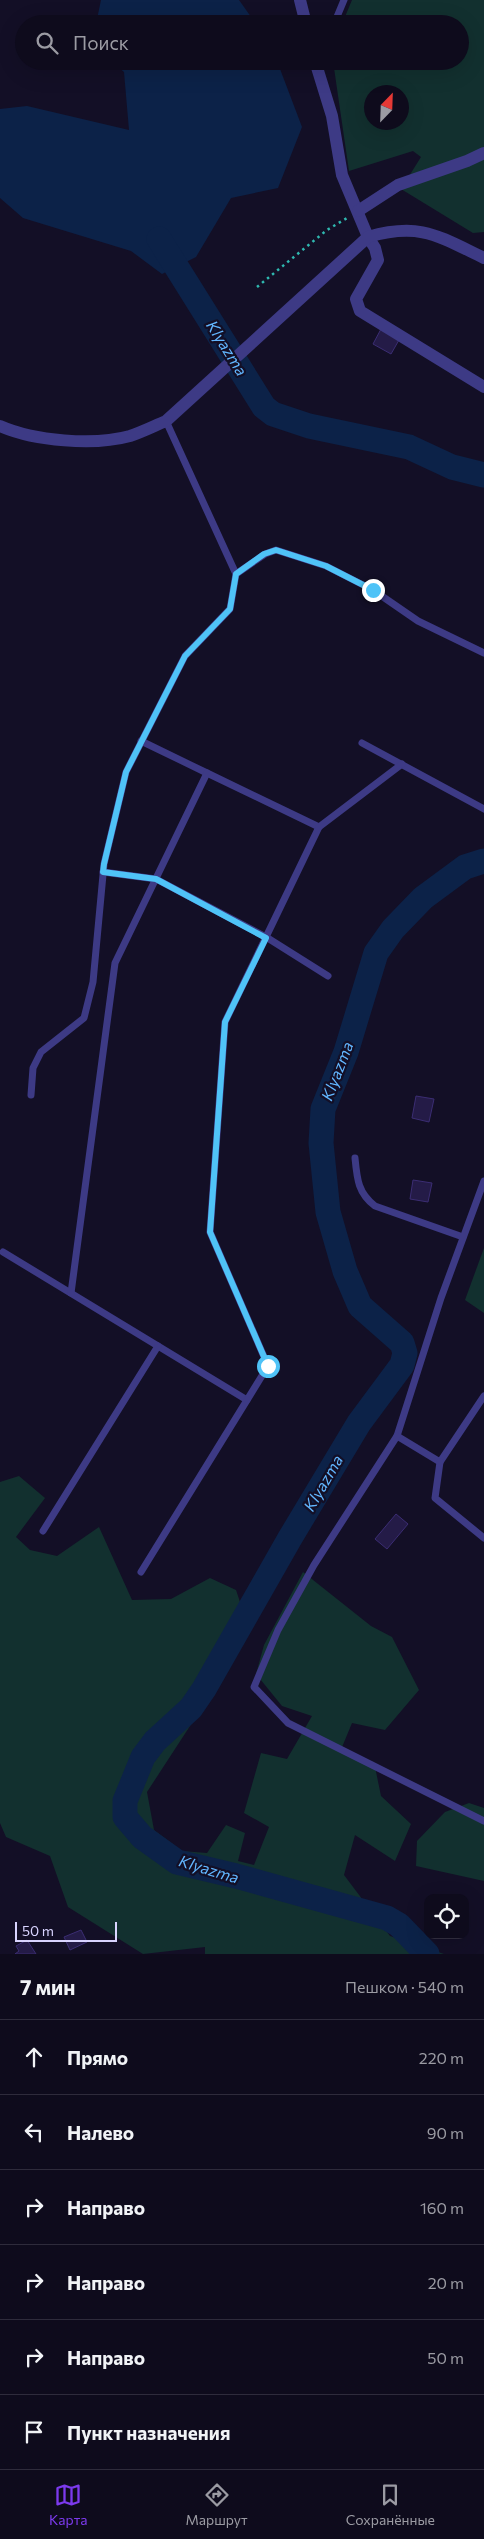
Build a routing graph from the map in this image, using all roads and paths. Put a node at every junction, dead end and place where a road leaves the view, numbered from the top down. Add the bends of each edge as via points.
1 (300, 0) edge
2 (344, 0) edge
3 (304, 15) edge
4 (338, 15) edge
5 (318, 70) edge
6 (484, 153) edge
7 (358, 211) junction
8 (368, 237) junction
9 (484, 258) edge
10 (256, 287) dead end
11 (484, 387) edge
12 (166, 421) junction
13 (0, 426) edge
14 (236, 574) junction
15 (484, 653) edge
16 (142, 741) junction
17 (362, 742) dead end
18 (402, 764) junction
19 (207, 773) junction
20 (484, 808) edge
21 (319, 827) junction
22 (103, 872) junction
23 (156, 879) junction
24 (266, 938) junction
25 (328, 976) dead end
26 (31, 1095) dead end
27 (355, 1158) dead end
28 (484, 1181) edge
29 (463, 1237) junction
30 (4, 1252) dead end
31 (71, 1293) junction
32 (158, 1346) junction
33 (484, 1396) edge
34 (247, 1400) junction
35 (397, 1436) junction
36 (440, 1462) junction
37 (43, 1531) dead end
38 (484, 1538) edge
39 (141, 1572) dead end
40 (484, 1821) edge

1 - 3 street
2 - 4 lane
5 - 7 street via 332,116 342,175
6 - 7 street via 398,185
7 - 8 street
7 - 10 path via 327,230
8 - 9 street via 393,230 415,230 442,238
8 - 11 street via 378,260 356,299 360,311
8 - 12 street
12 - 13 street via 129,436 98,440 55,440
12 - 14 lane
14 - 15 lane via 264,554 276,550 326,566 373,590 418,621
14 - 16 lane via 230,609 185,656
16 - 19 lane
16 - 22 lane via 126,772
17 - 18 lane
18 - 20 lane
18 - 21 lane
19 - 21 lane
19 - 23 lane
21 - 24 lane
22 - 23 lane
22 - 26 lane via 93,982 84,1018 41,1052 33,1068
23 - 24 lane
23 - 31 lane via 115,963
24 - 25 lane
24 - 34 lane via 225,1022 210,1232 268,1366
27 - 29 lane via 358,1183 365,1198 375,1206
28 - 29 lane
29 - 35 lane
30 - 31 lane
31 - 32 lane
32 - 34 lane
32 - 37 lane
33 - 36 lane
34 - 39 lane
35 - 36 lane
35 - 40 lane via 314,1565 278,1630 254,1687 288,1723
36 - 38 lane via 435,1498

